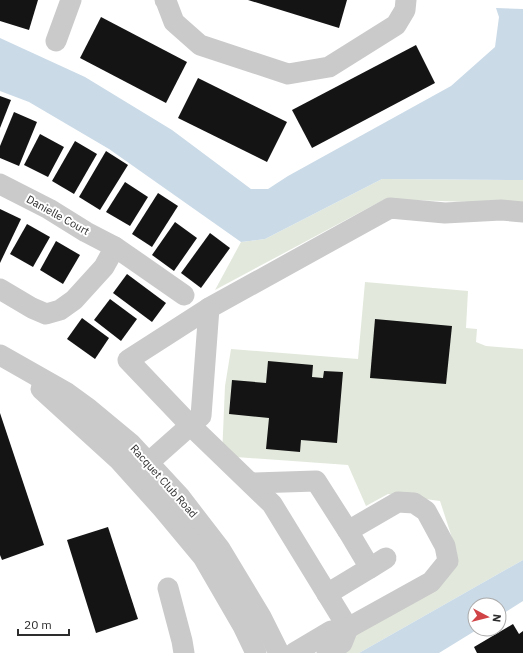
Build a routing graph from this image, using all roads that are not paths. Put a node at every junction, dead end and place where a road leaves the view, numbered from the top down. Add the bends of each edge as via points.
1 (71, 0) edge
2 (166, 0) edge
3 (406, 0) edge
4 (56, 41) dead end
5 (0, 184) edge
6 (523, 212) edge
7 (115, 248) junction
8 (0, 289) edge
9 (184, 295) dead end
10 (209, 308) junction
11 (0, 356) edge
12 (190, 425) junction
13 (148, 463) junction
14 (251, 483) junction
15 (348, 531) junction
16 (168, 588) dead end
17 (327, 594) junction
18 (348, 628) junction
19 (184, 653) edge
20 (256, 653) edge
21 (279, 653) edge
22 (294, 653) edge
23 (327, 653) edge

1 - 4 street
2 - 3 street via 174,22 200,45 288,74 330,67 343,59 396,25 405,10
5 - 7 street, Danielle Court
6 - 10 street via 501,210 445,213 390,208
7 - 8 street via 104,267 74,300 60,310 46,314
7 - 9 street, Danielle Court
10 - 12 street via 201,416
10 - 12 street via 128,360
11 - 13 street, Racquet Club Road via 89,408
11 - 20 street, Racquet Club Road via 119,460 163,509 203,557
12 - 13 street
12 - 14 street
13 - 21 street, Racquet Club Road via 180,497 220,549 261,617
14 - 15 street via 316,481
14 - 17 street via 272,504
15 - 17 street via 378,563
15 - 18 street via 398,502 414,503 426,511 445,546 448,561 431,582
16 - 19 street
17 - 18 street
18 - 22 street via 331,631
18 - 23 street via 342,643

